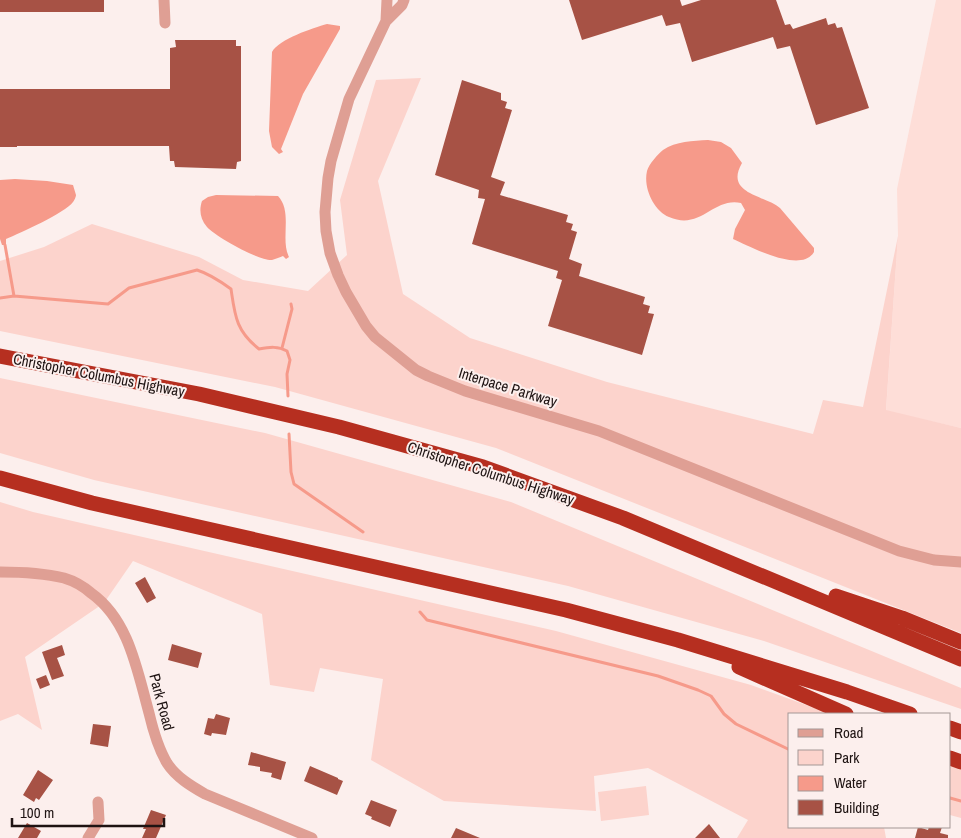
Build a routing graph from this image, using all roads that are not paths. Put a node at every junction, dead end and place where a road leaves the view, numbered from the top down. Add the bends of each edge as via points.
1 (164, 0) edge
2 (387, 0) edge
3 (404, 0) edge
4 (386, 21) junction
5 (165, 23) dead end
6 (0, 356) edge
7 (0, 478) edge
8 (696, 548) junction
9 (961, 562) edge
10 (0, 572) edge
11 (678, 640) junction
12 (961, 642) edge
13 (961, 659) edge
14 (844, 713) edge
15 (907, 713) edge
16 (98, 802) dead end
17 (88, 838) edge
18 (312, 838) edge

1 - 5 street
2 - 4 street, Interpace Parkway
3 - 4 street, Interpace Parkway
4 - 9 street, Interpace Parkway via 349,99 331,161 325,212 338,275 366,326 375,336 416,370 465,391 599,431 900,550 934,560
6 - 8 highway, Christopher Columbus Highway via 199,394 416,448 548,490
7 - 11 highway via 92,503 512,597
8 - 12 highway via 902,618
8 - 13 highway, Christopher Columbus Highway
10 - 18 street, Park Road via 66,579 97,597 112,612 128,640 153,730 161,752 175,773 206,794
11 - 14 highway
11 - 15 highway
16 - 17 street via 99,820

